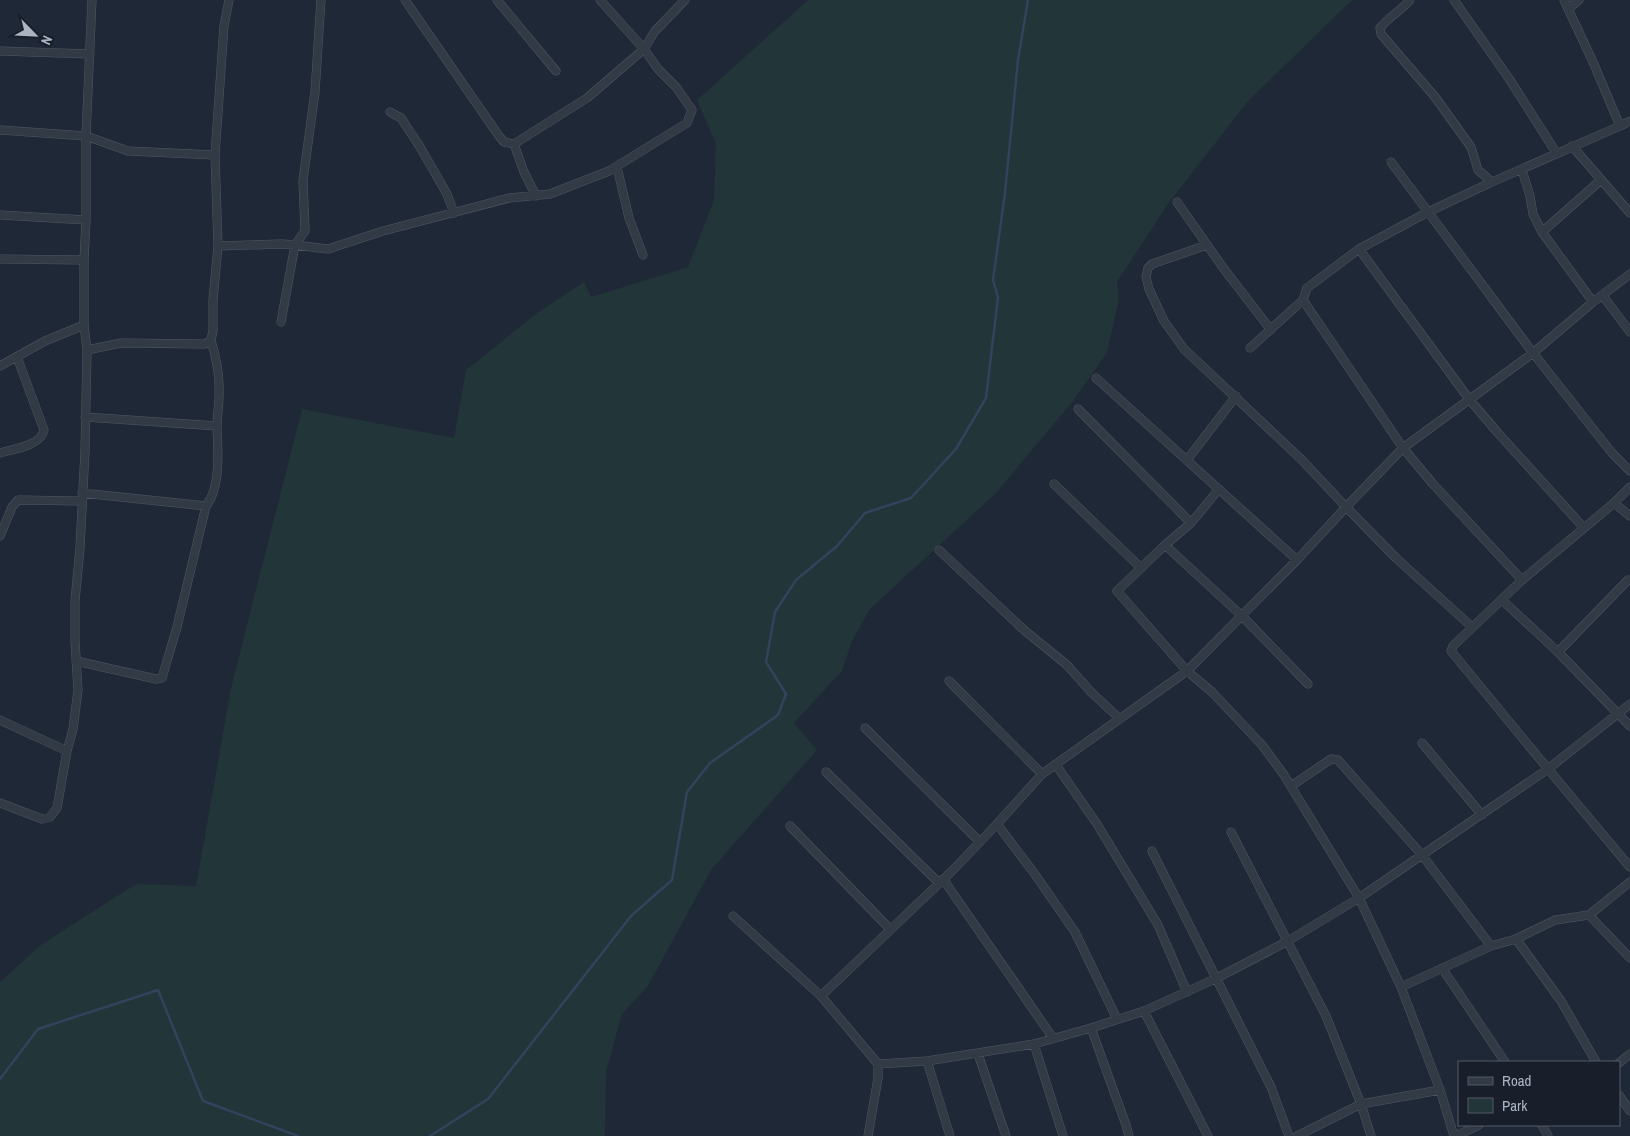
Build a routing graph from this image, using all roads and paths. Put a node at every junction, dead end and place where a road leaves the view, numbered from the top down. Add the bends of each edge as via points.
1 (92, 0) edge
2 (229, 0) edge
3 (321, 0) edge
4 (405, 0) edge
5 (497, 0) edge
6 (600, 0) edge
7 (686, 0) edge
8 (1410, 0) edge
9 (1454, 0) edge
10 (1564, 0) edge
11 (1579, 0) edge
12 (1568, 9) junction
13 (644, 49) junction
14 (0, 51) edge
15 (90, 54) junction
16 (556, 71) dead end
17 (390, 112) dead end
18 (1630, 121) edge
19 (1620, 126) junction
20 (0, 130) edge
21 (86, 136) junction
22 (514, 144) junction
23 (1572, 146) junction
24 (1557, 154) junction
25 (215, 155) junction
26 (1391, 162) dead end
27 (617, 167) junction
28 (1522, 170) junction
29 (1601, 180) junction
30 (1492, 182) junction
31 (536, 196) junction
32 (1176, 202) dead end
33 (1428, 212) junction
34 (454, 213) junction
35 (1630, 213) edge
36 (0, 215) edge
37 (86, 220) junction
38 (1542, 232) junction
39 (296, 244) junction
40 (1207, 245) junction
41 (218, 246) junction
42 (1359, 249) junction
43 (643, 255) dead end
44 (0, 259) edge
45 (84, 260) junction
46 (1630, 274) edge
47 (1603, 296) junction
48 (1303, 300) junction
49 (1594, 302) junction
50 (281, 322) dead end
51 (84, 324) junction
52 (1271, 330) junction
53 (1630, 332) edge
54 (211, 340) junction
55 (1250, 348) dead end
56 (87, 350) junction
57 (1533, 352) junction
58 (17, 357) junction
59 (0, 366) edge
60 (1096, 378) dead end
61 (1236, 396) junction
62 (1469, 399) junction
63 (1078, 408) dead end
64 (85, 417) junction
65 (217, 426) junction
66 (1403, 448) junction
67 (0, 452) edge
68 (1187, 460) junction
69 (1630, 471) edge
70 (1054, 484) dead end
71 (1630, 487) edge
72 (1219, 489) junction
73 (82, 497) junction
74 (1614, 503) junction
75 (206, 506) junction
76 (1346, 507) junction
77 (1630, 516) edge
78 (1191, 523) junction
79 (1584, 528) junction
80 (0, 536) edge
81 (1165, 545) junction
82 (939, 550) dead end
83 (1297, 560) junction
84 (1141, 568) junction
85 (1522, 580) junction
86 (1628, 580) dead end
87 (1502, 600) junction
88 (1242, 616) junction
89 (1472, 627) junction
90 (1558, 652) junction
91 (76, 661) junction
92 (1187, 671) junction
93 (949, 681) dead end
94 (1308, 684) dead end
95 (1630, 704) edge
96 (1618, 714) junction
97 (1120, 718) junction
98 (0, 720) edge
99 (1630, 726) edge
100 (865, 728) dead end
101 (1422, 743) dead end
102 (67, 751) junction
103 (1056, 765) junction
104 (1548, 769) junction
105 (826, 772) dead end
106 (1042, 774) junction
107 (1291, 786) junction
108 (0, 803) edge
109 (1482, 815) junction
110 (997, 824) junction
111 (790, 826) dead end
112 (1231, 832) dead end
113 (980, 842) junction
114 (1152, 851) dead end
115 (1422, 855) junction
116 (1630, 867) edge
117 (941, 881) junction
118 (1630, 882) edge
119 (1359, 898) junction
120 (1589, 915) junction
121 (732, 916) dead end
122 (890, 929) junction
123 (1516, 938) junction
124 (1288, 941) junction
125 (1491, 946) junction
126 (1630, 958) edge
127 (1442, 968) junction
128 (1217, 978) junction
129 (1401, 987) junction
130 (1187, 992) junction
131 (821, 996) junction
132 (1144, 1011) junction
133 (1117, 1019) junction
134 (1091, 1028) junction
135 (1053, 1038) junction
136 (1034, 1044) junction
137 (978, 1054) junction
138 (1630, 1054) edge
139 (927, 1061) junction
140 (1504, 1061) edge
141 (1595, 1061) edge
142 (1620, 1062) edge
143 (878, 1064) junction
144 (1440, 1090) junction
145 (1620, 1097) edge
146 (1361, 1104) junction
147 (1630, 1111) edge
148 (1477, 1126) edge
149 (868, 1136) edge
150 (950, 1136) edge
151 (1006, 1136) edge
152 (1063, 1136) edge
153 (1129, 1136) edge
154 (1208, 1136) edge
155 (1290, 1136) edge
156 (1297, 1136) edge
157 (1371, 1136) edge
158 (1455, 1136) edge

1 - 15 street
2 - 25 street via 224,26
3 - 39 street via 316,92 303,180 305,230
4 - 22 street via 498,136 504,142
5 - 16 street
6 - 13 street
7 - 13 street via 656,30
8 - 30 street via 1383,24 1381,34 1435,97 1471,147 1478,170
9 - 24 street
10 - 12 street
11 - 12 street
12 - 19 street
13 - 22 street via 587,98
13 - 27 street via 692,110 687,123
14 - 15 street
15 - 21 street
17 - 34 street via 400,118 420,146
18 - 19 street
19 - 23 street
20 - 21 street
21 - 25 street via 128,151
21 - 37 street
22 - 31 street
23 - 24 street
23 - 29 street
24 - 28 street
25 - 41 street
26 - 33 street
27 - 31 street via 579,184
27 - 43 street via 629,218
28 - 30 street
28 - 38 street via 1532,214
29 - 35 street
29 - 38 street
30 - 33 street
31 - 34 street via 509,198
32 - 40 street
33 - 42 street
33 - 57 street
34 - 39 street via 328,248
36 - 37 street
37 - 45 street
38 - 49 street
39 - 41 street
39 - 50 street
40 - 52 street
40 - 61 street via 1152,264 1146,277 1170,332
41 - 54 street
42 - 48 street via 1307,288
42 - 62 street
44 - 45 street
45 - 51 street
46 - 47 street
47 - 49 street
47 - 53 street
48 - 52 street
48 - 66 street
49 - 57 street
51 - 56 street
51 - 58 street
52 - 55 street
54 - 56 street via 205,344 121,343
54 - 65 street via 219,385
56 - 64 street
57 - 62 street
57 - 69 street via 1612,453
58 - 59 street
58 - 67 street via 44,430 37,442
60 - 68 street
61 - 68 street
61 - 76 street
62 - 66 street
62 - 79 street
63 - 78 street
64 - 65 street
64 - 73 street
65 - 75 street via 219,450 213,498
66 - 76 street
66 - 85 street
68 - 72 street
70 - 84 street
71 - 74 street
72 - 78 street
72 - 83 street
73 - 75 street
73 - 80 street via 18,500
73 - 91 street via 75,601
74 - 77 street
74 - 79 street
75 - 91 street via 162,678
76 - 83 street
76 - 89 street
78 - 81 street
79 - 85 street
81 - 84 street
81 - 88 street
82 - 97 street via 1024,630 1067,665
83 - 88 street
84 - 92 street via 1117,591
85 - 87 street
86 - 90 street
87 - 89 street
87 - 90 street
88 - 92 street
88 - 94 street
89 - 104 street via 1451,651
90 - 96 street
91 - 102 street via 78,690
92 - 97 street
92 - 107 street via 1212,692 1262,745
93 - 106 street
95 - 96 street
96 - 99 street
96 - 104 street
97 - 103 street
98 - 102 street
100 - 113 street
101 - 109 street
102 - 108 street via 57,808 50,817 42,819
103 - 106 street
103 - 130 street via 1097,824 1158,925
104 - 109 street
104 - 116 street
105 - 117 street
106 - 110 street
107 - 115 street via 1331,759 1338,760
107 - 119 street
109 - 115 street
110 - 113 street
110 - 133 street via 1075,932
111 - 122 street
112 - 124 street
113 - 117 street
114 - 128 street
115 - 119 street
115 - 125 street
117 - 122 street
117 - 135 street
118 - 120 street
119 - 124 street
119 - 129 street
120 - 123 street via 1556,920
120 - 126 street
121 - 131 street
122 - 131 street
123 - 125 street
123 - 141 street via 1561,1001
124 - 128 street
124 - 146 street via 1326,1016
125 - 127 street
127 - 129 street
127 - 140 street
128 - 130 street
128 - 155 street via 1271,1087
129 - 144 street
130 - 132 street
131 - 143 street
132 - 133 street
132 - 154 street
133 - 134 street
134 - 135 street
134 - 153 street
135 - 136 street
136 - 137 street
136 - 152 street
137 - 139 street
137 - 151 street
138 - 142 street
139 - 143 street
139 - 150 street
143 - 149 street
144 - 146 street
144 - 158 street
145 - 147 street
146 - 156 street
146 - 157 street
148 - 158 street

